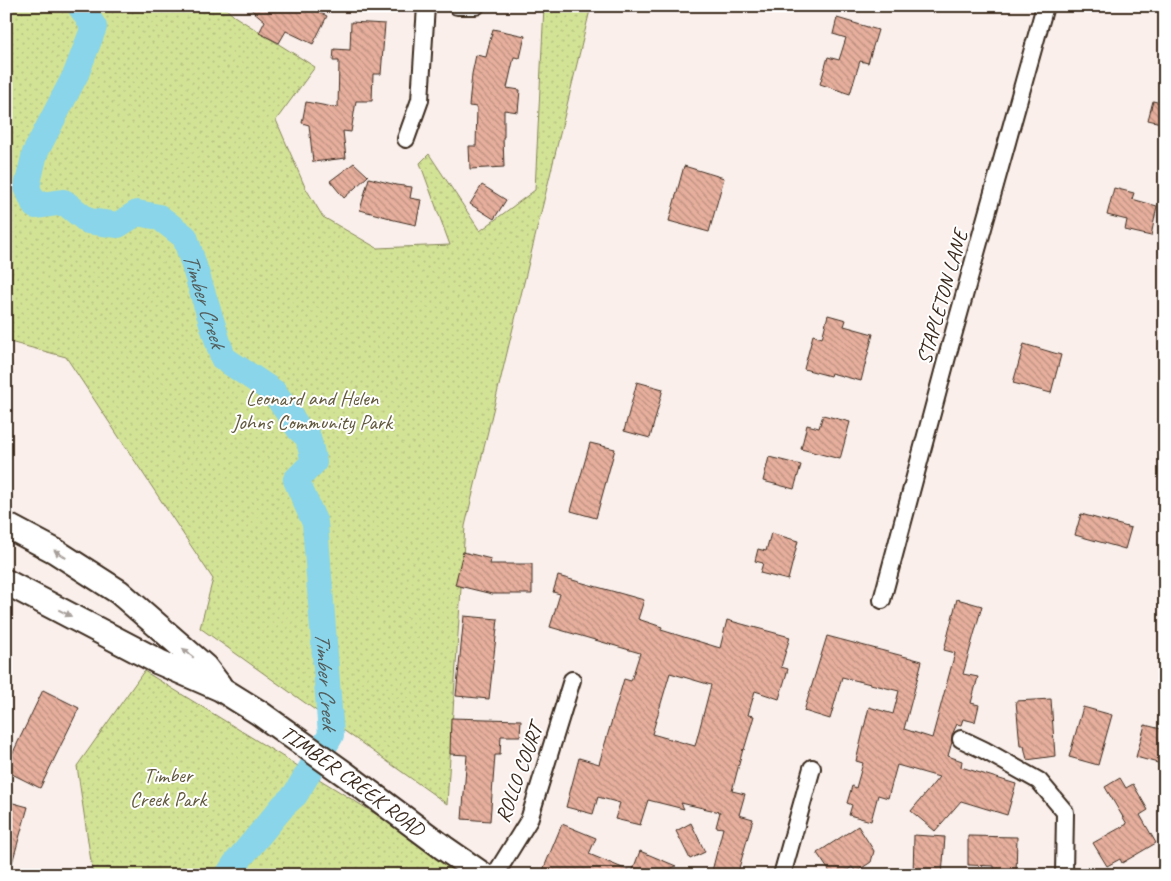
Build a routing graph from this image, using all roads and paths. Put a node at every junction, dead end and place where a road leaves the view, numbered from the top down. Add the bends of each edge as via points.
1 (426, 6) edge
2 (458, 6) edge
3 (476, 6) edge
4 (1045, 6) edge
5 (406, 139) dead end
6 (6, 525) edge
7 (6, 582) edge
8 (882, 600) dead end
9 (572, 680) dead end
10 (221, 689) junction
11 (961, 739) dead end
12 (812, 768) dead end
13 (483, 875) edge
14 (495, 875) edge
15 (782, 875) edge
16 (1064, 875) edge

1 - 5 street via 420,100
2 - 3 street
4 - 8 street, STAPLETON LANE
10 -> 6 street, TIMBER CREEK ROAD via 206,667 118,592 55,551
7 -> 10 street, TIMBER CREEK ROAD via 160,662
9 - 14 street, ROLLO COURT via 529,820
10 - 13 street, TIMBER CREEK ROAD via 258,712
11 - 16 street via 1039,781 1065,812
12 - 15 street

